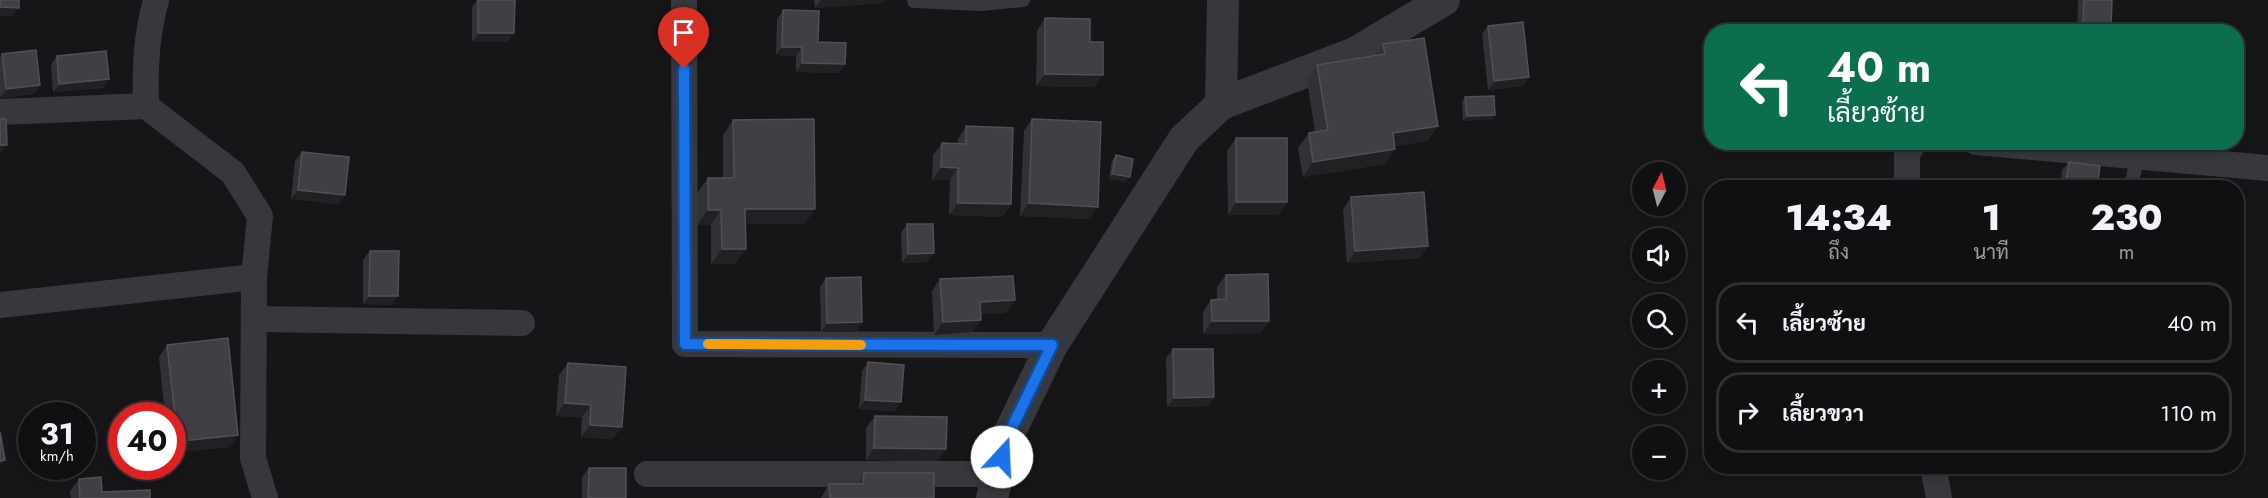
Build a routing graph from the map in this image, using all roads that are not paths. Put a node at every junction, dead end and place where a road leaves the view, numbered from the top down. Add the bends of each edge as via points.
1 (156, 0) edge
2 (684, 0) edge
3 (1023, 0) edge
4 (1223, 0) edge
5 (1444, 0) edge
6 (914, 1) edge
7 (1221, 104) junction
8 (146, 106) junction
9 (0, 112) edge
10 (1909, 150) edge
11 (2056, 150) edge
12 (2137, 158) junction
13 (2268, 168) edge
14 (1907, 180) edge
15 (2133, 180) edge
16 (254, 277) junction
17 (0, 305) edge
18 (254, 319) junction
19 (522, 323) dead end
20 (1052, 345) junction
21 (647, 474) dead end
22 (1934, 474) edge
23 (995, 486) edge
24 (265, 498) edge
25 (1939, 498) edge

1 - 8 street via 148,30
2 - 20 street via 685,344
3 - 6 lane via 981,4
4 - 7 street
5 - 7 street via 1354,53
7 - 20 street via 1184,139
8 - 9 street
8 - 16 street via 233,173 260,216
10 - 14 street
11 - 12 street
12 - 13 street
12 - 15 lane
16 - 17 street
16 - 18 street
18 - 19 street
18 - 24 street via 253,458
20 - 23 street via 1006,440
21 - 23 street
22 - 25 street

